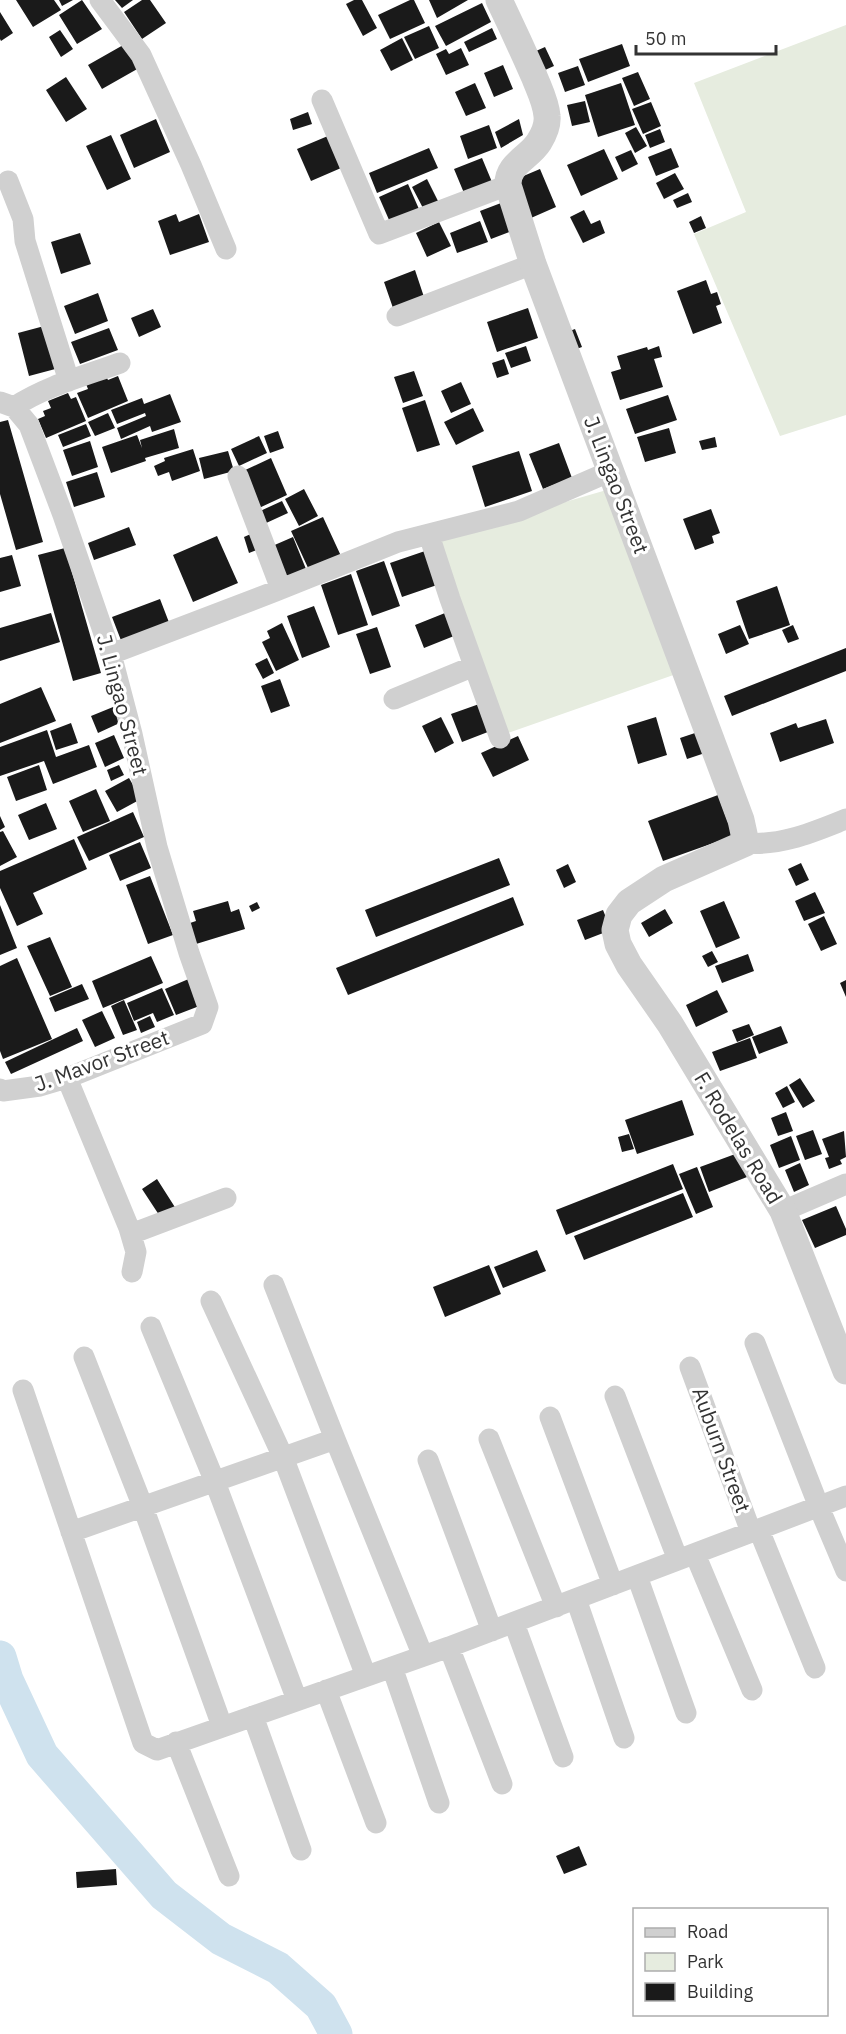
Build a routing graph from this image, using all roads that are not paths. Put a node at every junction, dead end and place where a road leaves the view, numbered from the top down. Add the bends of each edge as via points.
1 (100, 0) edge
2 (499, 0) edge
3 (322, 100) dead end
4 (8, 181) dead end
5 (508, 186) junction
6 (226, 249) dead end
7 (532, 264) junction
8 (397, 316) dead end
9 (120, 363) dead end
10 (69, 381) junction
11 (7, 405) edge
12 (611, 471) junction
13 (238, 476) dead end
14 (429, 535) junction
15 (281, 589) junction
16 (111, 654) junction
17 (474, 666) junction
18 (393, 699) dead end
19 (500, 738) dead end
20 (846, 819) edge
21 (746, 843) junction
22 (202, 1024) joint
23 (67, 1078) junction
24 (0, 1089) edge
25 (846, 1184) edge
26 (226, 1198) dead end
27 (783, 1211) junction
28 (131, 1234) junction
29 (132, 1272) dead end
30 (274, 1285) dead end
31 (211, 1301) dead end
32 (151, 1328) dead end
33 (755, 1343) dead end
34 (84, 1357) dead end
35 (690, 1367) dead end
36 (846, 1371) edge
37 (23, 1390) dead end
38 (615, 1396) dead end
39 (550, 1418) dead end
40 (334, 1439) junction
41 (489, 1439) dead end
42 (283, 1457) junction
43 (428, 1460) dead end
44 (214, 1482) junction
45 (846, 1496) edge
46 (143, 1507) junction
47 (819, 1507) junction
48 (755, 1531) junction
49 (71, 1532) junction
50 (687, 1557) junction
51 (846, 1571) edge
52 (637, 1576) junction
53 (613, 1585) junction
54 (576, 1599) junction
55 (556, 1607) junction
56 (513, 1623) junction
57 (492, 1631) junction
58 (448, 1647) junction
59 (423, 1656) junction
60 (392, 1667) junction
61 (815, 1668) dead end
62 (366, 1676) junction
63 (326, 1689) junction
64 (752, 1690) dead end
65 (297, 1700) junction
66 (686, 1713) dead end
67 (253, 1716) junction
68 (222, 1726) junction
69 (624, 1738) dead end
70 (176, 1742) junction
71 (563, 1757) dead end
72 (502, 1784) dead end
73 (439, 1803) dead end
74 (376, 1823) dead end
75 (301, 1850) dead end
76 (229, 1876) dead end

1 - 6 street via 141,55
2 - 5 street via 543,97 547,116 546,131 513,168 507,177
3 - 5 street via 379,234
4 - 10 street via 23,219 25,241
5 - 7 street, J. Lingao Street
7 - 8 street
7 - 12 street, J. Lingao Street
9 - 10 street
10 - 11 street
11 - 16 street, J. Lingao Street via 29,425
12 - 14 street via 519,511
12 - 21 street, J. Lingao Street via 741,820
13 - 15 street
14 - 15 street via 398,542
14 - 17 street
15 - 16 street
16 - 22 street, J. Lingao Street via 157,847 208,1007
17 - 18 street
17 - 19 street
20 - 21 street via 797,839 762,845
21 - 27 street, F. Rodelas Road via 664,879 629,902 619,915 615,930 629,965 670,1024
22 - 23 street, J. Mavor Street
23 - 24 street, J. Mavor Street via 40,1086
23 - 28 street
25 - 27 street
26 - 28 street
27 - 36 street, F. Rodelas Road
28 - 29 street via 136,1252
30 - 40 street
31 - 42 street
32 - 44 street
33 - 47 street
34 - 46 street
35 - 48 street, Auburn Street
37 - 49 street
38 - 50 street
39 - 53 street
40 - 42 street
40 - 59 street
41 - 55 street
42 - 44 street
42 - 62 street
43 - 57 street
44 - 46 street
44 - 65 street
45 - 47 street
46 - 49 street
46 - 68 street
47 - 48 street
47 - 51 street
48 - 50 street
48 - 61 street, Auburn Street
49 - 70 street via 143,1743 156,1750
50 - 52 street
50 - 64 street
52 - 53 street
52 - 66 street
53 - 54 street
54 - 55 street
54 - 69 street
55 - 56 street
56 - 57 street
56 - 71 street
57 - 58 street
58 - 59 street
58 - 72 street
59 - 60 street
60 - 62 street
60 - 73 street
62 - 63 street
63 - 65 street
63 - 74 street
65 - 67 street
67 - 68 street
67 - 75 street
68 - 70 street
70 - 76 street

